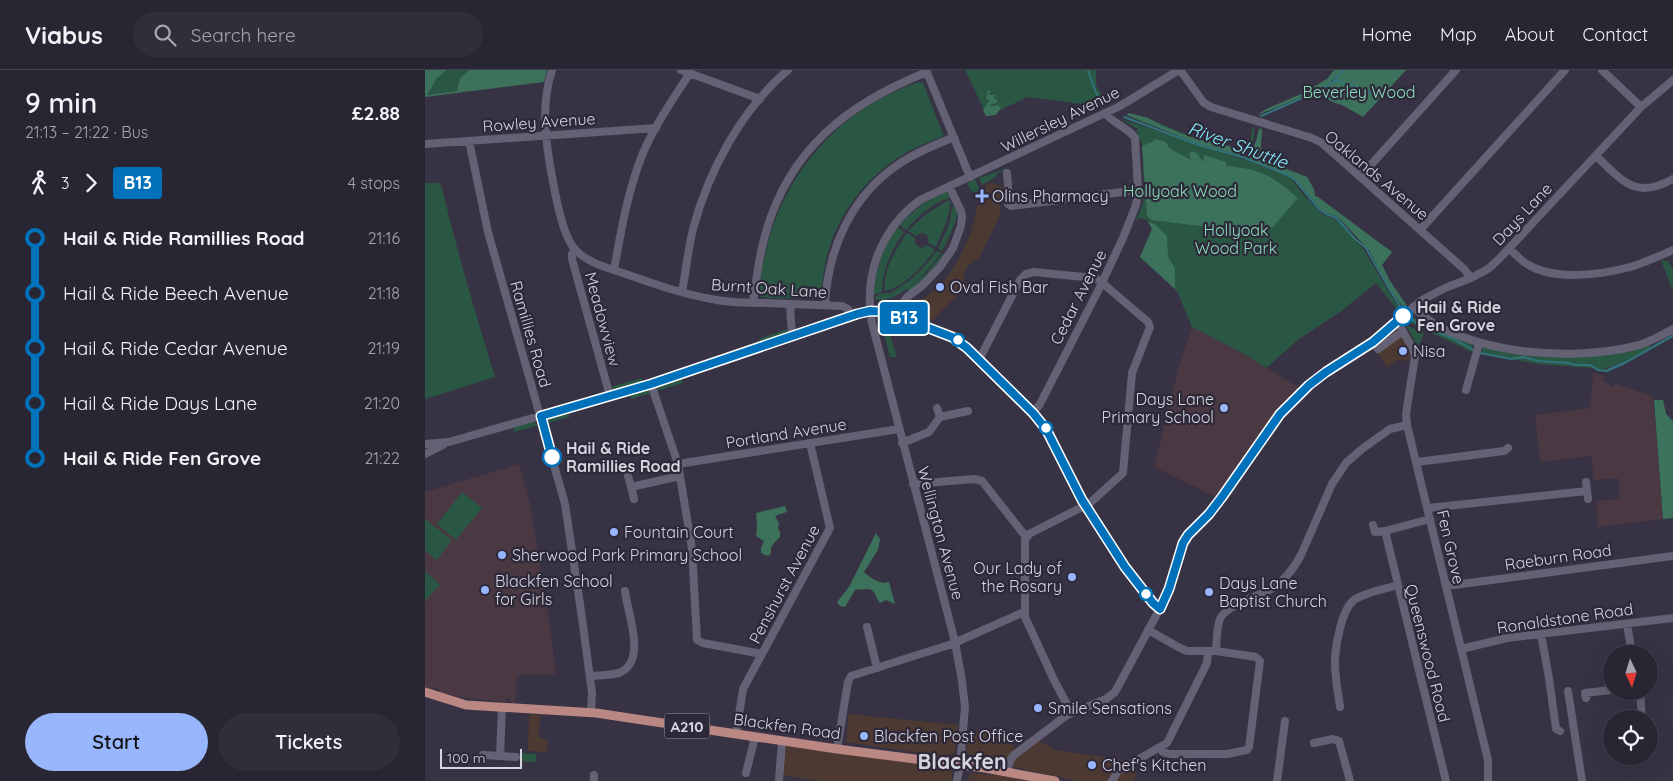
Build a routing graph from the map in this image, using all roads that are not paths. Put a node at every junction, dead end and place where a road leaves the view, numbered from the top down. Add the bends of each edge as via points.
1 (552, 70) edge
2 (681, 70) edge
3 (788, 70) edge
4 (1180, 70) edge
5 (1456, 70) edge
6 (1565, 70) edge
7 (1603, 70) edge
8 (926, 71) edge
9 (690, 73) junction
10 (1673, 80) edge
11 (760, 100) junction
12 (1641, 107) junction
13 (1105, 113) junction
14 (656, 128) junction
15 (546, 136) junction
16 (954, 137) junction
17 (469, 141) junction
18 (425, 144) edge
19 (1596, 156) junction
20 (1007, 173) dead end
21 (969, 177) junction
22 (1360, 177) junction
23 (1673, 179) edge
24 (949, 186) junction
25 (1138, 190) junction
26 (1421, 230) junction
27 (575, 249) junction
28 (1510, 249) junction
29 (1673, 252) edge
30 (614, 270) junction
31 (1471, 278) junction
32 (1102, 283) junction
33 (682, 292) junction
34 (753, 303) junction
35 (790, 304) junction
36 (825, 305) junction
37 (1413, 307) junction
38 (870, 311) junction
39 (896, 314) junction
40 (851, 316) junction
41 (1397, 322) junction
42 (1673, 328) edge
43 (1403, 331) junction
44 (793, 336) junction
45 (1373, 342) junction
46 (1479, 344) junction
47 (979, 360) junction
48 (651, 384) junction
49 (1466, 390) dead end
50 (610, 396) junction
51 (937, 408) dead end
52 (968, 411) dead end
53 (1033, 413) junction
54 (541, 416) junction
55 (940, 417) junction
56 (1407, 425) junction
57 (899, 429) junction
58 (449, 442) junction
59 (810, 443) junction
60 (902, 443) junction
61 (425, 444) edge
62 (1508, 448) dead end
63 (425, 454) edge
64 (1417, 462) junction
65 (678, 464) junction
66 (628, 476) dead end
67 (680, 476) junction
68 (913, 484) junction
69 (631, 486) junction
70 (634, 499) dead end
71 (1588, 499) dead end
72 (1085, 506) junction
73 (1428, 508) junction
74 (1430, 519) junction
75 (1373, 525) dead end
76 (1385, 531) junction
77 (1027, 537) junction
78 (1673, 556) edge
79 (1398, 586) junction
80 (1446, 586) junction
81 (628, 595) dead end
82 (1160, 609) junction
83 (1024, 612) junction
84 (1673, 618) edge
85 (1627, 624) junction
86 (867, 627) dead end
87 (1148, 630) junction
88 (1541, 634) junction
89 (955, 642) junction
90 (1630, 645) edge
91 (1461, 649) junction
92 (1212, 651) junction
93 (762, 654) junction
94 (877, 668) junction
95 (590, 676) junction
96 (1568, 691) dead end
97 (1603, 691) edge
98 (425, 692) edge
99 (1585, 698) dead end
100 (502, 707) junction
101 (1340, 707) dead end
102 (591, 712) junction
103 (1071, 712) junction
104 (1285, 721) dead end
105 (1548, 726) dead end
106 (736, 734) junction
107 (755, 737) junction
108 (782, 741) junction
109 (1314, 743) dead end
110 (1160, 748) junction
111 (837, 749) junction
112 (483, 755) dead end
113 (500, 756) junction
114 (517, 757) dead end
115 (1280, 759) junction
116 (1290, 761) dead end
117 (960, 765) junction
118 (1006, 772) junction
119 (746, 773) dead end
120 (779, 781) edge
121 (957, 781) edge
122 (1055, 781) edge
123 (1113, 781) edge
124 (1277, 781) edge
125 (1351, 781) edge
126 (1446, 781) edge
127 (1487, 781) edge
128 (1583, 781) edge

1 - 15 street via 545,101
2 - 9 street
3 - 11 street
4 - 13 street, Willersley Avenue
4 - 22 street, Oaklands Avenue via 1204,103 1317,140
5 - 22 street
6 - 26 street
7 - 12 street
8 - 16 street
8 - 34 street via 852,110 804,157 784,187 769,222
9 - 11 street
9 - 14 street
10 - 12 street, Days Lane
11 - 33 street via 733,135 707,186 691,236
12 - 19 street, Days Lane
13 - 21 street, Willersley Avenue
13 - 25 street, Cedar Avenue via 1135,138
14 - 15 street, Rowley Avenue
14 - 30 street via 632,187
15 - 17 street, Rowley Avenue
15 - 27 street via 557,200 567,237
16 - 21 street
16 - 36 street via 898,164 864,195 838,239 829,269
17 - 18 street, Rowley Avenue
17 - 54 street, Ramillies Road via 485,223
19 - 23 street via 1631,186 1652,188
19 - 28 street, Days Lane
20 - 25 street via 1008,204 1011,206
21 - 24 street, Willersley Avenue
22 - 26 street, Oaklands Avenue
24 - 38 street, Willersley Avenue via 912,206 885,238 872,270
24 - 39 street via 962,217 953,248 940,267 907,297
25 - 32 street, Cedar Avenue via 1135,210
26 - 31 street, Oaklands Avenue
27 - 30 street, Burnt Oak Lane via 586,258
27 - 50 street, Meadowview via 572,258
28 - 29 street via 1535,268 1573,274 1619,269
28 - 31 street, Days Lane
30 - 33 street, Burnt Oak Lane
31 - 37 street, Days Lane via 1433,294
32 - 47 street via 1092,278 1037,272 1026,274
32 - 53 street, Cedar Avenue
32 - 72 street via 1148,322 1151,329 1132,373 1123,473
33 - 34 street, Burnt Oak Lane
34 - 35 street, Burnt Oak Lane
35 - 36 street, Burnt Oak Lane
35 - 44 street
36 - 40 street, Burnt Oak Lane via 844,306
37 - 41 street, Days Lane
37 - 46 street via 1428,320
38 - 39 street
38 - 40 street
38 - 57 street, Wellington Avenue
39 - 47 street via 957,339
40 - 44 street
41 - 43 street, Fen Grove
41 - 45 street, Days Lane
42 - 46 street via 1647,342 1609,350 1552,354
43 - 45 street, Days Lane via 1378,348
43 - 56 street, Fen Grove via 1415,356
44 - 48 street
45 - 82 street, Days Lane via 1315,381 1280,414 1222,497 1183,543
46 - 49 street
47 - 53 street
48 - 50 street
48 - 65 street
50 - 54 street
51 - 55 street
52 - 55 street
53 - 72 street via 1051,437
54 - 58 street
54 - 95 street, Ramillies Road via 565,504
55 - 60 street via 929,432
56 - 64 street, Fen Grove
56 - 92 street via 1390,429 1346,463 1332,484 1295,566 1273,588 1239,603 1222,615
57 - 59 street, Portland Avenue
57 - 60 street, Wellington Avenue
58 - 61 street
58 - 63 street
59 - 65 street, Portland Avenue
59 - 93 street, Penshurst Avenue via 830,528
60 - 68 street, Wellington Avenue
62 - 64 street
64 - 73 street, Fen Grove
65 - 67 street
66 - 69 street
67 - 69 street
67 - 93 street via 692,549 697,640 703,644
68 - 77 street via 982,481
68 - 89 street, Wellington Avenue
69 - 70 street
71 - 73 street via 1587,486
72 - 77 street
72 - 82 street via 1125,567
73 - 74 street, Fen Grove
74 - 76 street
74 - 80 street, Fen Grove
75 - 76 street via 1375,532
76 - 79 street, Queenswood Road
77 - 83 street via 1024,545
78 - 80 street, Raeburn Road
79 - 101 street via 1359,597 1349,606 1335,658
79 - 126 street, Queenswood Road
80 - 91 street, Fen Grove
81 - 95 street via 635,647 632,660 626,669 619,672
82 - 87 street, Days Lane
83 - 89 street
83 - 103 street
84 - 85 street, Ronaldstone Road
85 - 88 street, Ronaldstone Road
85 - 90 street
86 - 94 street
87 - 92 street via 1187,651
87 - 103 street, Days Lane via 1113,694 1106,700
88 - 91 street, Ronaldstone Road
88 - 105 street via 1558,730
89 - 94 street
89 - 117 street, Wellington Avenue via 965,707
91 - 127 street, Fen Grove via 1488,760
92 - 110 street via 1169,741
92 - 110 street via 1259,659 1249,749 1224,754 1169,754
93 - 106 street, Penshurst Avenue via 742,690
94 - 111 street via 849,679
95 - 102 street, Ramillies Road
96 - 128 street
97 - 99 street via 1585,693
98 - 100 main road, Blackfen Road / A210 via 458,703
100 - 102 main road, Blackfen Road / A210
100 - 113 street
102 - 106 main road, Blackfen Road / A210
103 - 118 street, Days Lane via 1014,755
104 - 115 street
106 - 107 main road, Blackfen Road / A210
107 - 108 main road, Blackfen Road / A210
107 - 119 street
108 - 111 main road, Blackfen Road / A210
108 - 120 street
109 - 125 street via 1339,741
110 - 123 street via 1119,771
111 - 117 main road, Blackfen Road / A210
112 - 113 street
113 - 114 street
115 - 116 street
115 - 124 street
117 - 118 main road, Blackfen Road / A210
117 - 121 street, Wellington Avenue
118 - 122 main road, Blackfen Road / A210

